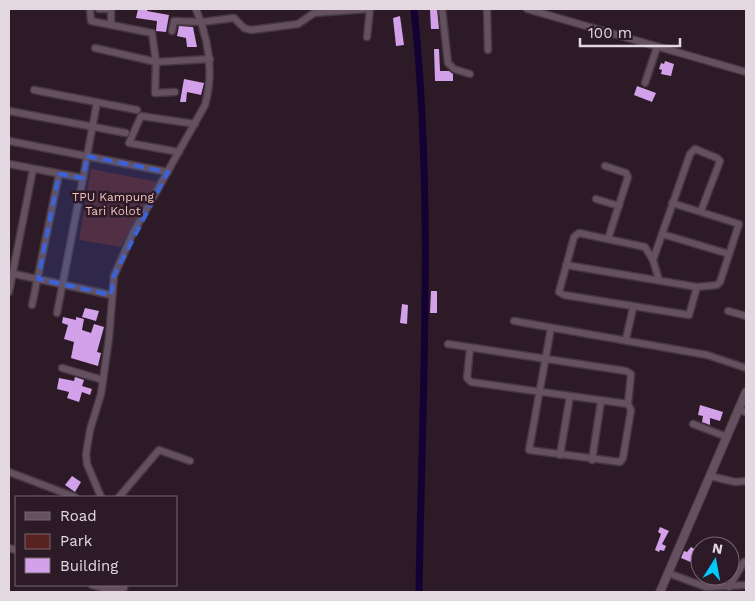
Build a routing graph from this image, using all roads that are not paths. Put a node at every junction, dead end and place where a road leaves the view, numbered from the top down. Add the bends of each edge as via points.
1 (90, 9) edge
2 (99, 9) edge
3 (111, 9) edge
4 (196, 9) edge
5 (368, 9) edge
6 (442, 9) edge
7 (487, 9) edge
8 (527, 9) edge
9 (202, 22) junction
10 (111, 25) junction
11 (172, 31) dead end
12 (367, 37) dead end
13 (657, 47) junction
14 (95, 48) dead end
15 (488, 50) dead end
16 (210, 59) junction
17 (156, 62) junction
18 (746, 72) edge
19 (470, 74) dead end
20 (645, 83) dead end
21 (34, 90) dead end
22 (175, 92) dead end
23 (97, 102) junction
24 (137, 110) dead end
25 (9, 111) edge
26 (195, 124) junction
27 (92, 127) junction
28 (126, 134) dead end
29 (9, 140) edge
30 (179, 152) junction
31 (87, 156) junction
32 (9, 165) edge
33 (605, 166) dead end
34 (33, 168) junction
35 (168, 172) junction
36 (58, 174) junction
37 (83, 178) junction
38 (596, 199) dead end
39 (672, 203) junction
40 (620, 206) junction
41 (701, 211) junction
42 (662, 234) junction
43 (608, 239) junction
44 (729, 254) junction
45 (653, 260) junction
46 (566, 265) junction
47 (11, 273) edge
48 (38, 279) junction
49 (659, 280) junction
50 (63, 284) junction
51 (697, 286) junction
52 (9, 292) edge
53 (111, 295) junction
54 (32, 305) dead end
55 (633, 308) junction
56 (728, 311) dead end
57 (57, 313) dead end
58 (746, 316) edge
59 (514, 321) dead end
60 (551, 328) junction
61 (626, 339) junction
62 (448, 344) dead end
63 (470, 348) junction
64 (545, 360) junction
65 (62, 368) dead end
66 (746, 368) edge
67 (103, 380) junction
68 (538, 391) junction
69 (746, 392) edge
70 (570, 396) junction
71 (601, 401) junction
72 (628, 404) junction
73 (742, 411) edge
74 (693, 424) dead end
75 (727, 437) junction
76 (560, 456) junction
77 (592, 460) junction
78 (190, 461) dead end
79 (9, 472) edge
80 (710, 476) junction
81 (746, 481) edge
82 (72, 496) edge
83 (101, 496) edge
84 (120, 496) edge
85 (744, 562) dead end
86 (668, 573) junction
87 (746, 585) edge
88 (96, 586) edge
89 (729, 587) junction
90 (123, 588) edge
91 (660, 592) edge

1 - 10 street via 91,21
2 - 3 street
3 - 10 street
4 - 9 street
5 - 9 street via 314,13 298,24 251,30 245,29 234,18
5 - 12 street
6 - 19 street via 448,63 454,69
7 - 15 street
8 - 13 street
9 - 11 street via 174,20
9 - 16 street
10 - 17 street via 152,33
13 - 18 street
13 - 20 street
14 - 17 street
16 - 17 street
16 - 26 street via 211,85
17 - 22 street via 155,93
21 - 23 street
23 - 24 street
23 - 27 street
25 - 27 street
26 - 30 street
26 - 30 street via 141,116 128,143
27 - 28 street
27 - 31 street
29 - 31 street
30 - 35 street
31 - 35 street
31 - 37 street
32 - 34 street
33 - 40 street via 628,176
34 - 36 street
34 - 47 street
35 - 53 street via 120,259
36 - 37 street
36 - 48 street
37 - 50 street
38 - 40 street
39 - 41 street
39 - 41 street via 690,154 695,150 720,161
39 - 42 street
40 - 43 street
41 - 44 street via 739,224
42 - 44 street
42 - 45 street
43 - 45 street via 645,246
43 - 46 street via 576,234
44 - 51 street via 717,285
45 - 49 street
46 - 49 street
46 - 55 street via 559,290 562,294
47 - 48 street
47 - 52 street
48 - 50 street
48 - 54 street
49 - 51 street
50 - 53 street
50 - 57 street
51 - 55 street via 688,316
53 - 67 street
55 - 61 street
56 - 58 street
59 - 60 street
60 - 61 street
60 - 64 street
61 - 66 street via 707,355
62 - 63 street
63 - 64 street
63 - 68 street via 469,380
64 - 68 street
64 - 72 street via 626,371 631,374
65 - 67 street
67 - 83 street via 86,454
68 - 70 street
68 - 76 street via 529,449
69 - 73 street
70 - 71 street
70 - 76 street
71 - 72 street
71 - 77 street
72 - 77 street via 631,410 622,460 619,463
73 - 75 street
74 - 75 street
75 - 80 street
76 - 77 street
78 - 84 street via 159,450
79 - 82 street
80 - 81 street via 735,482
80 - 86 street
85 - 89 street
86 - 89 street via 706,587
86 - 91 street
87 - 89 street
88 - 90 street

